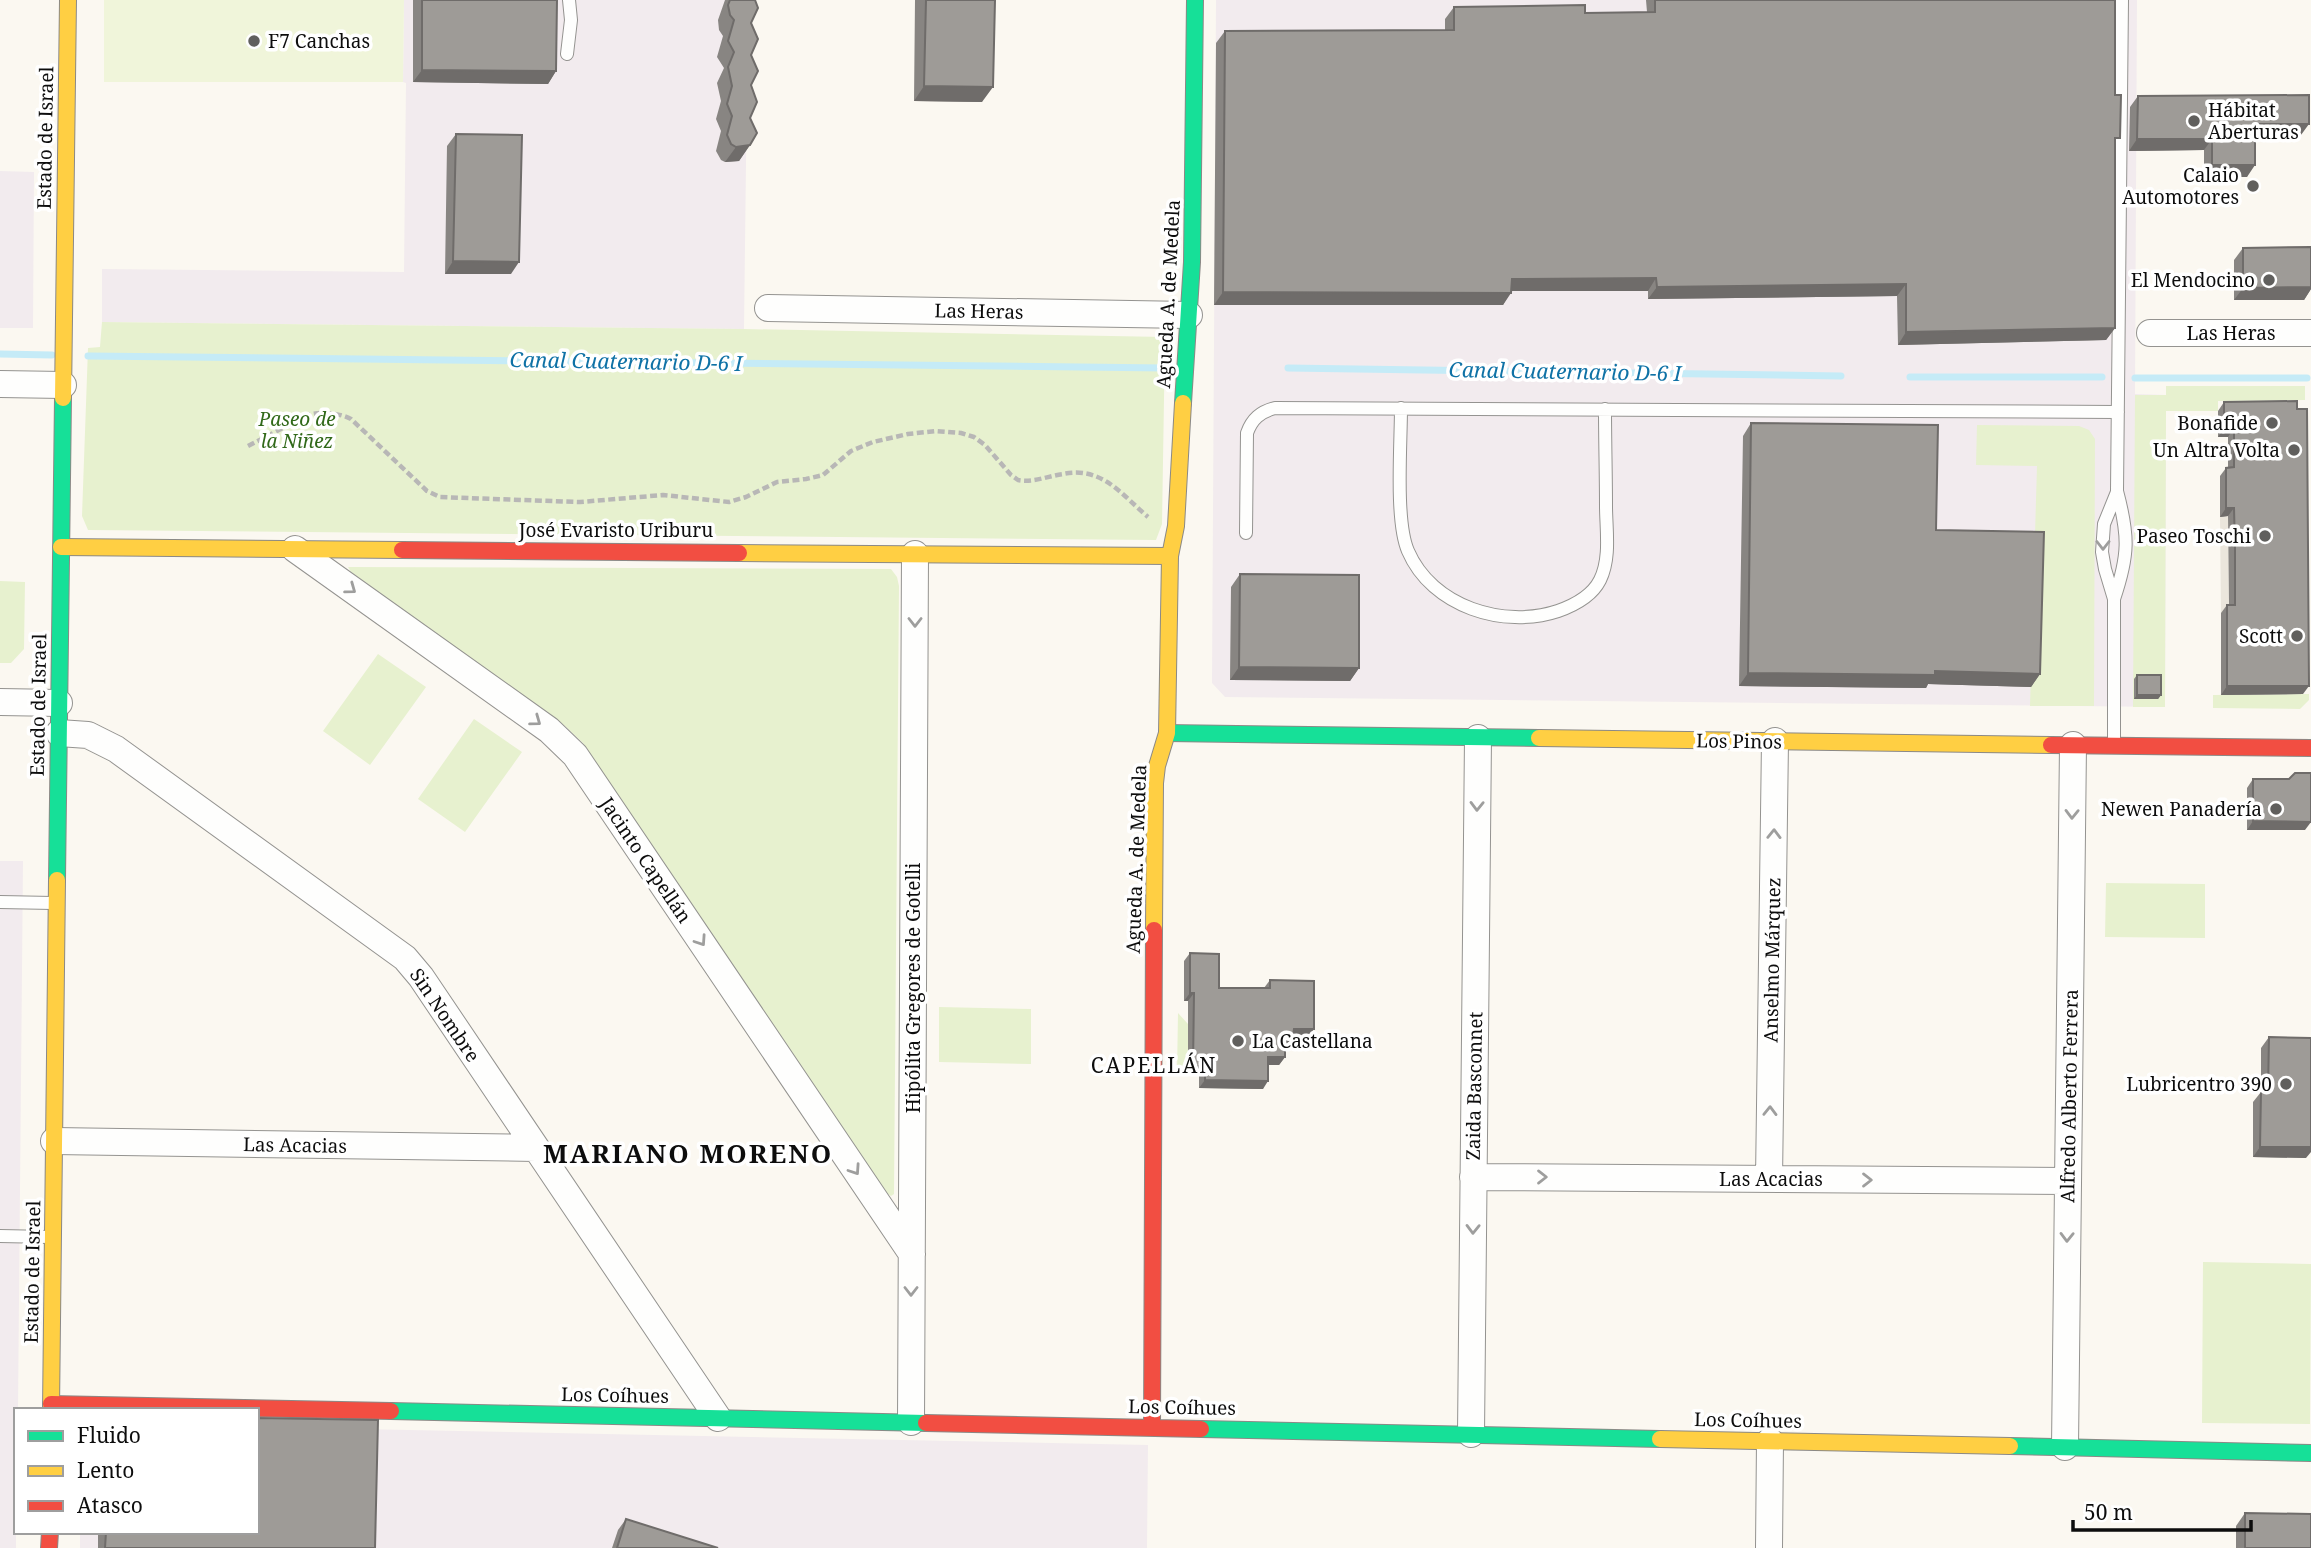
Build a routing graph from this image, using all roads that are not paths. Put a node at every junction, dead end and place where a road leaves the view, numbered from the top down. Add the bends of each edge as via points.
1 (68, 0) edge
2 (569, 0) edge
3 (1195, 0) edge
4 (2122, 0) edge
5 (567, 54) dead end
6 (768, 308) dead end
7 (1189, 315) junction
8 (2150, 333) dead end
9 (2311, 333) edge
10 (0, 384) edge
11 (63, 385) junction
12 (1401, 408) junction
13 (1605, 409) junction
14 (2118, 412) junction
15 (2117, 491) junction
16 (1246, 533) dead end
17 (61, 547) junction
18 (295, 549) junction
19 (915, 554) junction
20 (1170, 556) junction
21 (2114, 599) junction
22 (0, 702) edge
23 (59, 703) junction
24 (59, 733) junction
25 (1167, 733) junction
26 (1478, 737) junction
27 (1775, 741) junction
28 (2073, 745) junction
29 (2114, 746) junction
30 (2311, 748) edge
31 (0, 902) edge
32 (57, 903) junction
33 (54, 1141) junction
34 (536, 1148) junction
35 (1474, 1177) junction
36 (1769, 1179) junction
37 (2068, 1181) junction
38 (0, 1237) edge
39 (53, 1237) junction
40 (912, 1254) junction
41 (51, 1407) edge
42 (112, 1408) edge
43 (259, 1410) edge
44 (718, 1418) junction
45 (911, 1422) junction
46 (1152, 1427) junction
47 (1471, 1434) junction
48 (1770, 1441) junction
49 (2065, 1447) junction
50 (2311, 1452) edge
51 (1769, 1548) edge

1 - 11 street, Estado de Israel
2 - 5 lane
3 - 7 street, Agueda A. de Medela
4 - 14 lane
6 - 7 street, Las Heras
7 - 20 street, Agueda A. de Medela via 1176,526
8 - 9 street, Las Heras
10 - 11 street
11 - 17 street, Estado de Israel
12 - 13 lane
12 - 13 lane via 1402,520 1414,563 1438,590 1462,605 1489,614 1528,617 1578,603 1600,579 1606,549
12 - 16 lane via 1284,407 1261,413 1250,425 1246,440
13 - 14 lane
14 - 15 lane
15 - 21 lane via 2126,544
15 -> 21 lane via 2103,535 2104,563
17 - 18 street, José Evaristo Uriburu
17 - 23 street, Estado de Israel
18 - 19 street, José Evaristo Uriburu
18 -> 40 street, Jacinto Capellán via 549,730 575,755
19 - 20 street, José Evaristo Uriburu
19 -> 40 street, Hipólita Gregores de Gotelli
20 - 25 street, Agueda A. de Medela
21 - 29 lane
22 - 23 street
23 - 24 street, Estado de Israel
24 - 32 street, Estado de Israel
24 - 34 street, Sin Nombre via 88,735 117,748 397,950 421,977
25 - 26 street, Los Pinos
25 - 46 street, Agueda A. de Medela via 1155,783
26 - 27 street, Los Pinos
26 -> 35 street, Zaida Basconnet
27 - 28 street, Los Pinos
36 -> 27 street, Anselmo Márquez
28 - 29 street, Los Pinos
28 -> 37 street, Alfredo Alberto Ferrera
29 - 30 street, Los Pinos
31 - 32 lane
32 - 33 street, Estado de Israel
33 - 34 street, Las Acacias
33 - 39 street, Estado de Israel
34 - 44 street, Sin Nombre
35 -> 36 street, Las Acacias
35 -> 47 street, Zaida Basconnet
36 -> 37 street, Las Acacias
37 -> 49 street, Alfredo Alberto Ferrera
38 - 39 lane
39 - 41 street, Estado de Israel
40 -> 45 street, Hipólita Gregores de Gotelli
41 - 42 street, Los Coíhues
43 - 44 street, Los Coíhues
44 - 45 street, Los Coíhues
45 - 46 street, Los Coíhues
46 - 47 street, Los Coíhues
47 - 48 street, Los Coíhues
48 - 49 street, Los Coíhues
48 - 51 street
49 - 50 street, Los Coíhues

